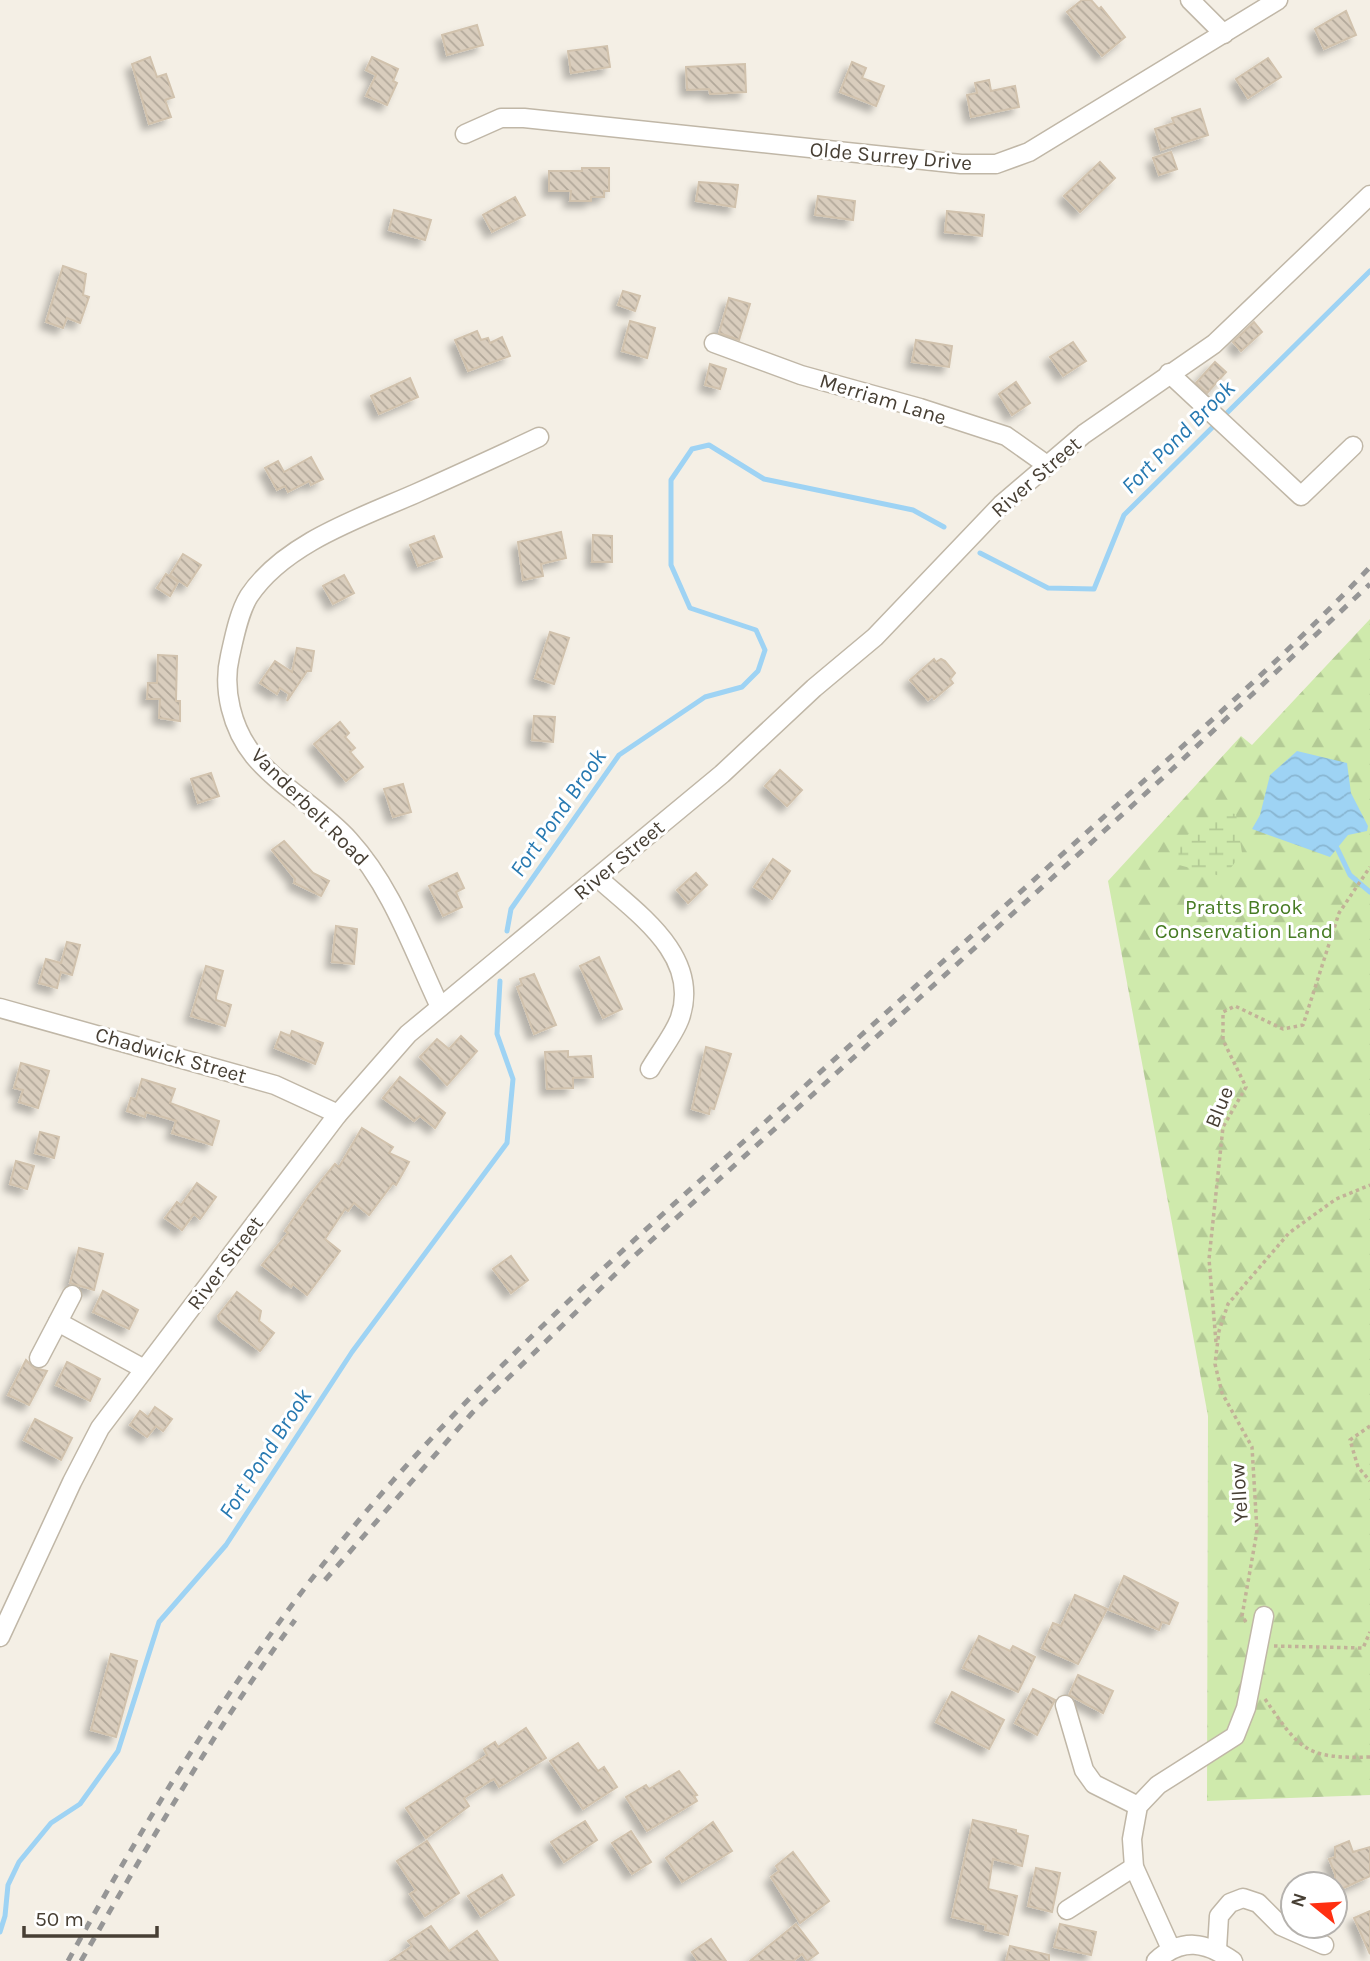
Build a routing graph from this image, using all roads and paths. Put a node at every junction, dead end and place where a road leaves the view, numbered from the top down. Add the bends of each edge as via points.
1 (1191, 0) edge
2 (1278, 0) edge
3 (1224, 34) junction
4 (466, 134) dead end
5 (1370, 195) edge
6 (714, 343) dead end
7 (1169, 373) junction
8 (539, 437) dead end
9 (1353, 446) dead end
10 (1047, 465) junction
11 (1370, 867) edge
12 (598, 878) junction
13 (440, 1007) junction
14 (0, 1008) edge
15 (650, 1069) dead end
16 (338, 1114) junction
17 (1370, 1185) edge
18 (72, 1295) dead end
19 (58, 1322) junction
20 (1217, 1351) junction
21 (39, 1358) dead end
22 (144, 1369) junction
23 (1370, 1426) edge
24 (1370, 1481) edge
25 (1265, 1616) dead end
26 (1370, 1632) edge
27 (0, 1637) edge
28 (1257, 1646) junction
29 (1263, 1695) dead end
30 (1065, 1705) dead end
31 (1370, 1757) edge
32 (1138, 1806) junction
33 (1134, 1867) junction
34 (1067, 1910) dead end
35 (1324, 1945) dead end
36 (1171, 1949) junction
37 (1217, 1950) junction
38 (1156, 1961) edge
39 (1233, 1961) edge

1 - 3 street
2 - 3 street, Olde Surrey Drive
3 - 4 street, Olde Surrey Drive via 1029,152 996,164 524,118 501,118
5 - 7 street, River Street via 1214,344
6 - 10 street, Merriam Lane via 801,375 1006,436
7 - 9 street via 1301,496
7 - 10 street, River Street
8 - 13 street, Vanderbelt Road via 294,554 248,597 227,668 231,709 240,734 254,756 368,862
10 - 12 street, River Street via 1002,504 875,637
11 - 20 path, Blue via 1339,913 1303,1025 1283,1029 1235,1006 1223,1013 1223,1040 1246,1087 1223,1127 1209,1259
12 - 13 street, River Street
12 - 15 street via 639,915 681,965 685,992 680,1019
13 - 16 street, River Street via 395,1048
14 - 16 street, Chadwick Street via 262,1081
16 - 22 street, River Street
17 - 20 path, Yellow via 1336,1199 1289,1233 1228,1304
18 - 19 street
19 - 21 street
19 - 22 street
20 - 28 path, Yellow via 1215,1364 1222,1393 1251,1447 1257,1531 1242,1616
22 - 27 street, River Street via 87,1450
23 - 24 path via 1350,1440 1358,1467
25 - 28 street
26 - 28 path via 1363,1648
28 - 32 street via 1246,1708 1235,1736 1158,1785
29 - 31 path via 1292,1739 1312,1752 1339,1758
30 - 32 street via 1084,1770 1094,1784
32 - 33 street via 1132,1839
33 - 34 street
33 - 36 street
35 - 37 street via 1281,1926 1258,1903 1242,1898 1219,1916
36 - 37 street via 1195,1942
36 - 38 street
37 - 39 street

